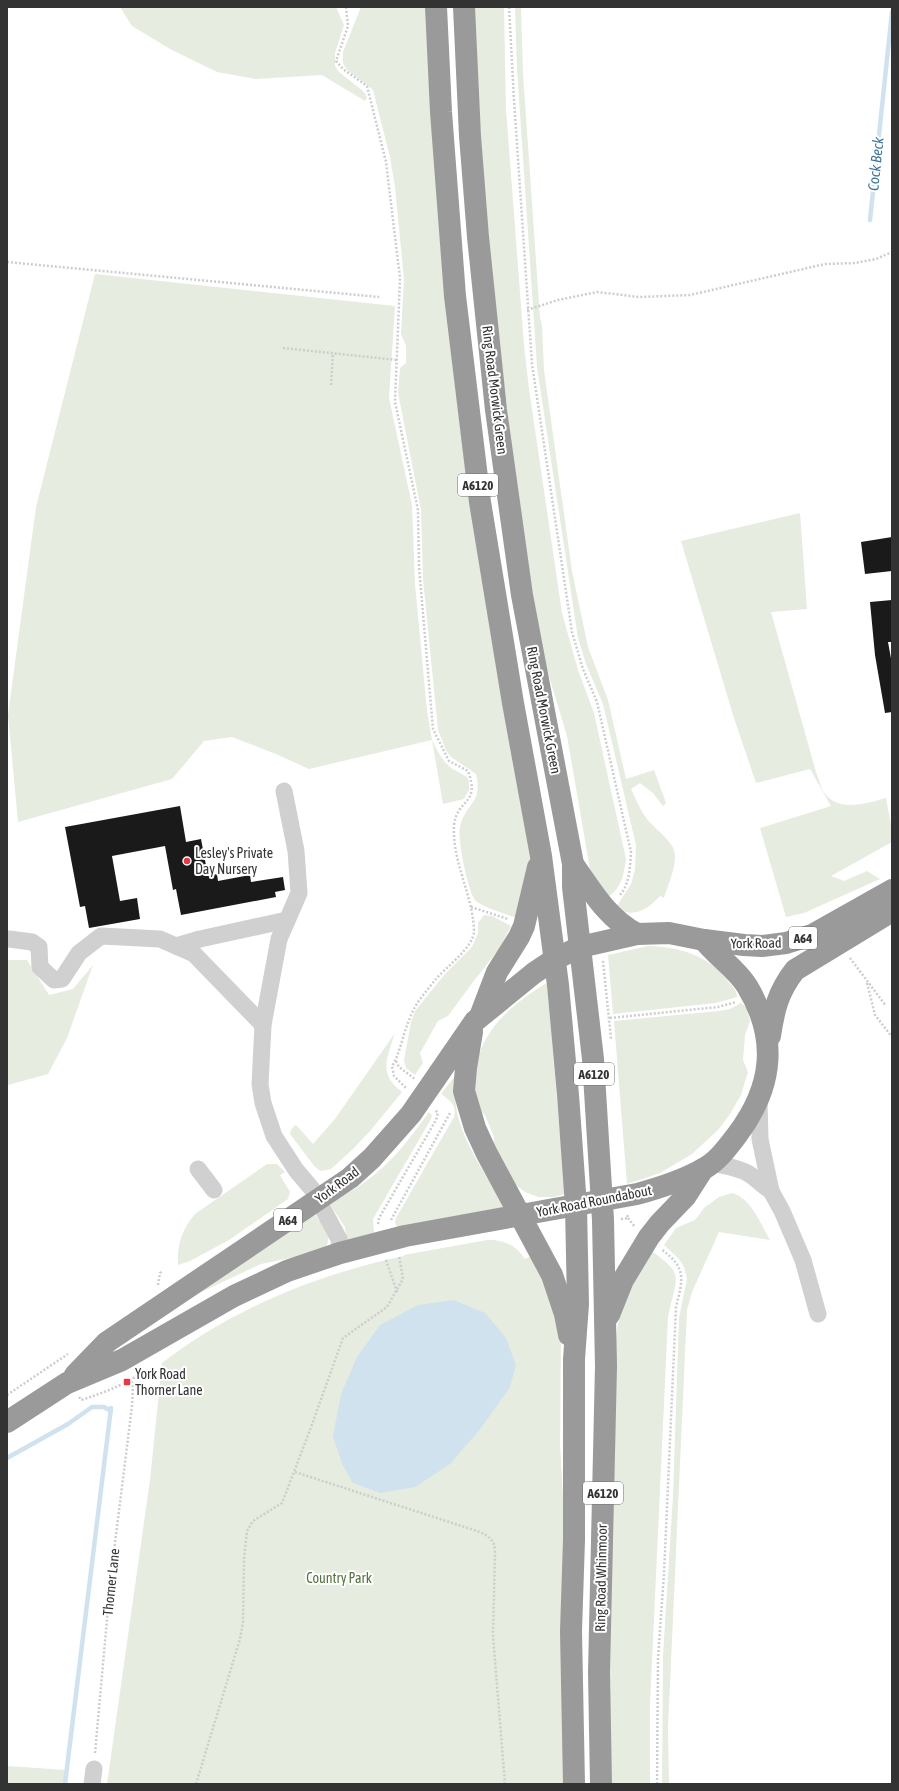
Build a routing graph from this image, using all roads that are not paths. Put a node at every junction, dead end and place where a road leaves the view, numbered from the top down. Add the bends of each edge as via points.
1 (436, 7) edge
2 (464, 7) edge
3 (284, 791) dead end
4 (541, 856) junction
5 (573, 864) junction
6 (892, 890) edge
7 (892, 911) edge
8 (287, 920) junction
9 (637, 934) junction
10 (9, 939) dead end
11 (704, 940) junction
12 (176, 946) junction
13 (580, 947) junction
14 (555, 959) junction
15 (478, 1017) junction
16 (263, 1025) junction
17 (768, 1048) junction
18 (759, 1100) junction
19 (707, 1166) junction
20 (198, 1169) dead end
21 (214, 1190) dead end
22 (771, 1191) junction
23 (318, 1200) junction
24 (603, 1202) junction
25 (576, 1206) junction
26 (520, 1215) junction
27 (340, 1252) junction
28 (818, 1314) dead end
29 (605, 1325) junction
30 (574, 1359) junction
31 (67, 1383) junction
32 (7, 1422) edge
33 (574, 1784) edge
34 (601, 1784) edge

1 - 4 highway, Ring Road Morwick Green / A6120 via 455,296 479,494
2 - 5 highway, Ring Road Morwick Green / A6120 via 478,237 496,410 522,595
3 - 8 street via 296,851 299,893
4 - 14 highway, Ring Road Morwick Green / A6120
4 - 15 highway, Ring Road Morwick Green / A6120 via 524,926 497,972
5 - 9 highway, Ring Road Morwick Green / A6120 via 605,909 622,925
5 - 13 highway, Ring Road Morwick Green / A6120
6 - 11 highway, York Road / A64 via 799,940 762,946
7 - 17 highway, A64 via 795,970 784,983 774,1007
8 - 12 street
8 - 16 street via 279,939
9 - 11 highway via 669,933
9 - 13 highway
10 - 12 street via 32,942 39,947 40,967 54,980 62,979 79,953 101,936 160,939
11 - 17 highway, York Road Roundabout via 746,985 763,1022
12 - 16 street via 194,954
13 - 14 highway
13 - 24 highway, A6120
14 - 15 highway via 534,972
14 - 25 highway, A6120
15 - 23 highway, York Road / A64 via 401,1126 350,1178
15 - 26 highway, York Road Roundabout via 468,1052 464,1092 479,1138
16 - 23 street via 260,1084 263,1102 274,1136
17 - 18 highway, York Road Roundabout via 767,1072
18 - 19 highway, York Road Roundabout via 742,1129 723,1152
18 - 22 street via 760,1139
19 - 22 street via 746,1172
19 - 24 highway, York Road Roundabout via 659,1188
19 - 29 highway, Ring Road Whinmoor / A6120 via 685,1197 649,1237 623,1280
20 - 21 street
22 - 28 street via 803,1260
23 - 27 street via 339,1239
23 - 31 highway, York Road / A64 via 107,1342
24 - 25 highway, York Road Roundabout
24 - 29 highway, Ring Road Whinmoor / A6120
25 - 26 highway, York Road Roundabout
25 - 30 highway, Ring Road Whinmoor / A6120 via 578,1304
26 - 27 highway, York Road / A64 via 388,1240
26 - 30 highway, Ring Road Whinmoor / A6120 via 552,1275 565,1314
27 - 31 highway, York Road / A64 via 287,1271 234,1296 122,1360
29 - 34 highway, Ring Road Whinmoor / A6120 via 599,1672
30 - 33 highway, Ring Road Whinmoor / A6120 via 571,1631
31 - 32 highway, York Road / A64

